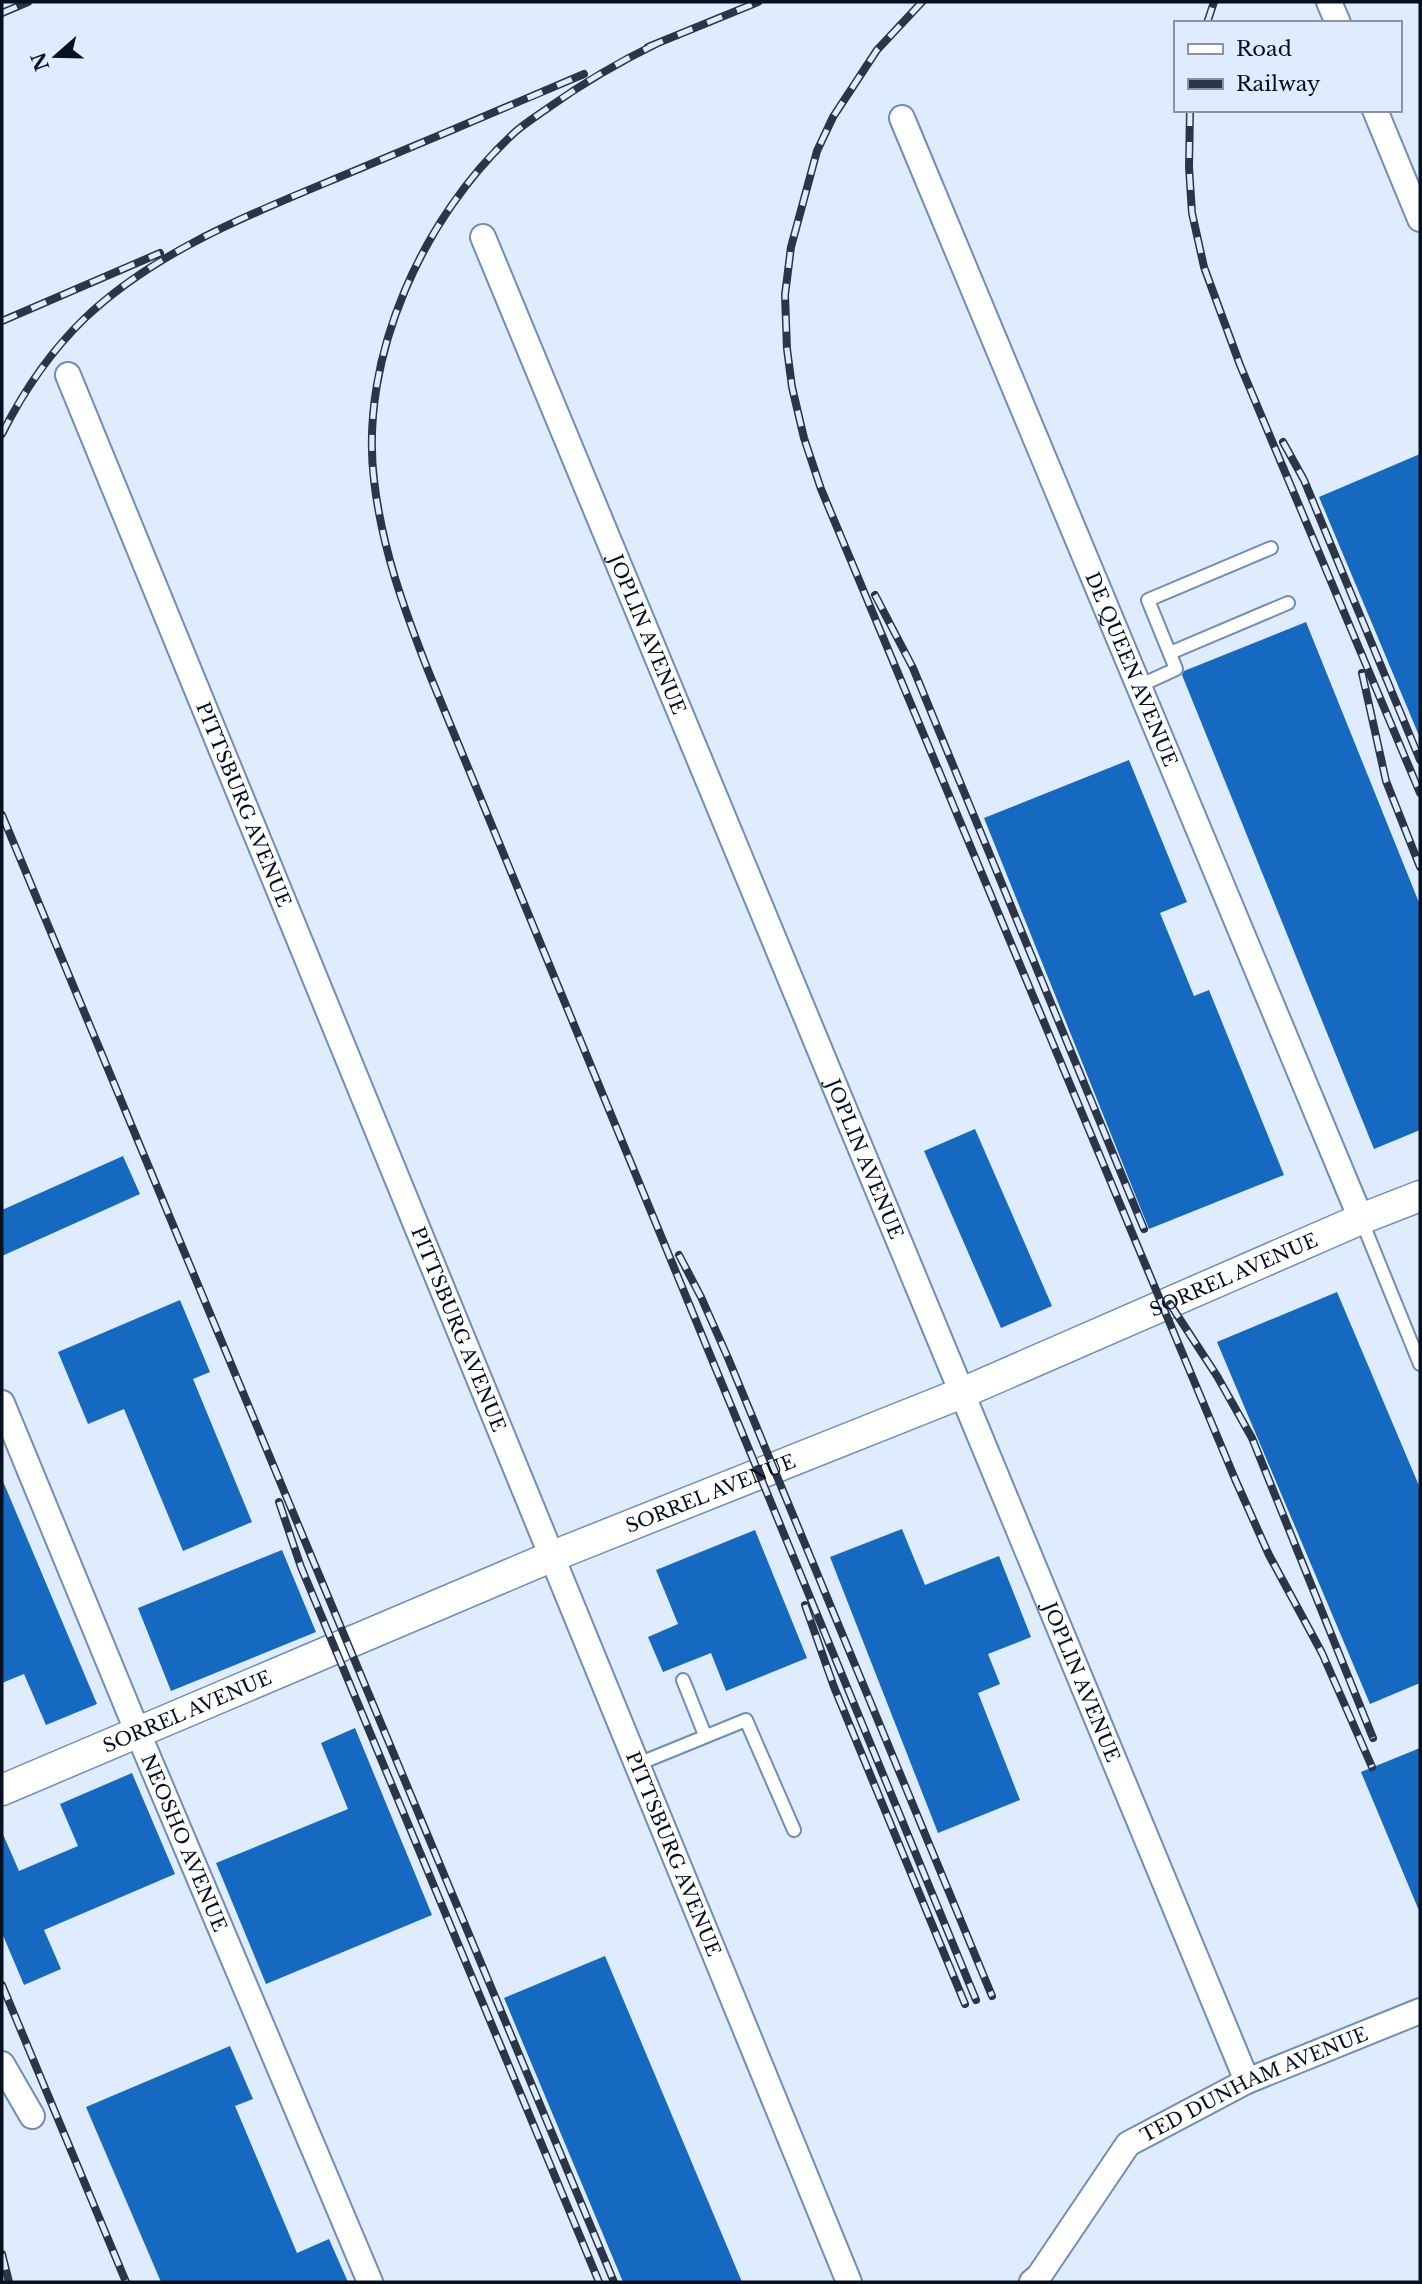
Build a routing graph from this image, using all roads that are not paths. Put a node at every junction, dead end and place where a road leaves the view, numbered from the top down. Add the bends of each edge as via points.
1 (1329, 2) edge
2 (1337, 21) edge
3 (1376, 112) edge
4 (902, 118) dead end
5 (1420, 219) edge
6 (483, 237) dead end
7 (68, 375) dead end
8 (1271, 548) dead end
9 (1288, 603) dead end
10 (1170, 653) junction
11 (1139, 685) junction
12 (1420, 1196) edge
13 (1361, 1219) junction
14 (1420, 1364) edge
15 (962, 1393) junction
16 (2, 1403) edge
17 (552, 1556) junction
18 (683, 1680) dead end
19 (138, 1733) junction
20 (705, 1735) junction
21 (638, 1764) junction
22 (2, 1790) edge
23 (794, 1830) dead end
24 (1420, 2011) edge
25 (2, 2064) edge
26 (1247, 2081) junction
27 (32, 2116) dead end
28 (370, 2282) edge
29 (849, 2282) edge
30 (1032, 2282) edge

1 - 2 street
3 - 5 street
4 - 11 street, DE QUEEN AVENUE
6 - 15 street, JOPLIN AVENUE
7 - 17 street, PITTSBURG AVENUE
8 - 10 lane via 1148,600
9 - 10 lane
10 - 11 lane via 1176,669
11 - 13 street, DE QUEEN AVENUE
12 - 13 street, SORREL AVENUE
13 - 14 lane
13 - 15 street, SORREL AVENUE
15 - 17 street, SORREL AVENUE
15 - 26 street, JOPLIN AVENUE
16 - 19 street, NEOSHO AVENUE
17 - 19 street, SORREL AVENUE
17 - 21 street, PITTSBURG AVENUE
18 - 20 lane
19 - 22 street, SORREL AVENUE
19 - 28 street, NEOSHO AVENUE
20 - 21 lane
20 - 23 lane via 746,1720
21 - 29 street, PITTSBURG AVENUE
24 - 26 street, TED DUNHAM AVENUE
25 - 27 street
26 - 30 street, TED DUNHAM AVENUE via 1128,2144

